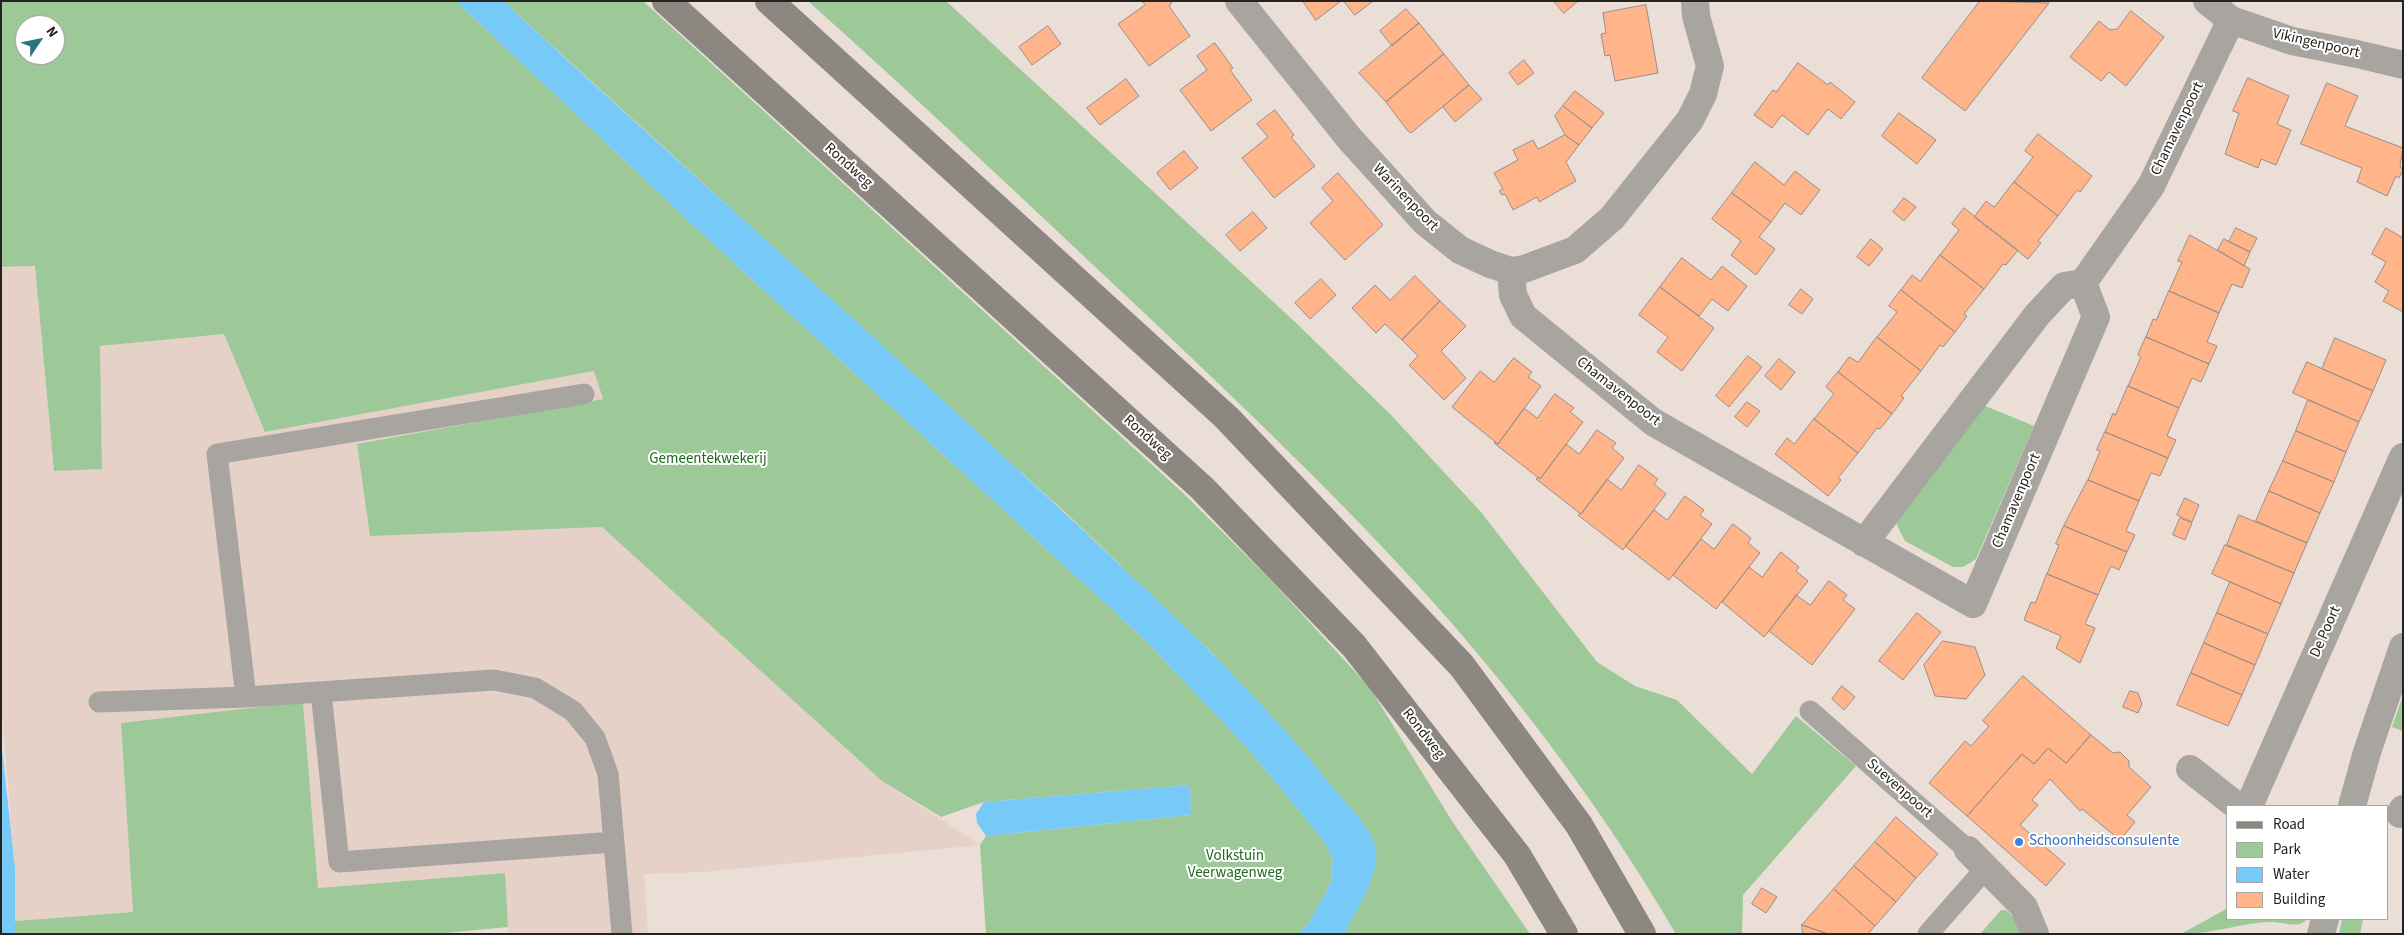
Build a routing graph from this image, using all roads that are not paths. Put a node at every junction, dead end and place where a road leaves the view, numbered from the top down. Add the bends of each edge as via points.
1 (666, 1) edge
2 (769, 1) edge
3 (1239, 1) edge
4 (1695, 1) edge
5 (2207, 1) edge
6 (2231, 20) junction
7 (2403, 65) edge
8 (1511, 271) junction
9 (2084, 282) junction
10 (584, 394) dead end
11 (2403, 457) edge
12 (1864, 543) junction
13 (2403, 647) edge
14 (320, 692) junction
15 (246, 697) junction
16 (99, 702) dead end
17 (1810, 711) dead end
18 (2190, 769) dead end
19 (2236, 805) edge
20 (2249, 805) edge
21 (2352, 805) edge
22 (614, 842) junction
23 (1977, 859) junction
24 (2325, 920) edge
25 (622, 934) edge
26 (1564, 934) edge
27 (1642, 934) edge
28 (1928, 934) edge
29 (2035, 934) edge
30 (2321, 934) edge

1 - 26 main road, Rondweg via 1202,488 1354,646 1517,855
2 - 27 main road via 1227,418 1462,666 1579,825
3 - 8 street, Warinenpoort via 1348,138 1425,222 1460,250
4 - 8 street via 1710,66 1703,94 1690,120 1612,218 1574,250
5 - 6 street, Vikingenpoort
6 - 7 street, Vikingenpoort via 2292,41
6 - 9 street, Chamavenpoort via 2150,186
8 - 12 street, Chamavenpoort via 1513,295 1523,316 1653,422
9 - 12 street via 2064,286 2037,315
9 - 12 street, Chamavenpoort via 2096,316 1973,604
10 - 15 lane via 217,454
11 - 20 street, De Poort
13 - 21 street
14 - 15 lane
14 - 22 lane via 494,680 535,688 573,711 595,738 608,774
14 - 22 lane via 340,862
15 - 16 lane
17 - 23 lane, Suevenpoort
18 - 19 street
22 - 25 lane
23 - 28 lane
23 - 29 street, Suevenpoort via 2024,907
24 - 30 street

